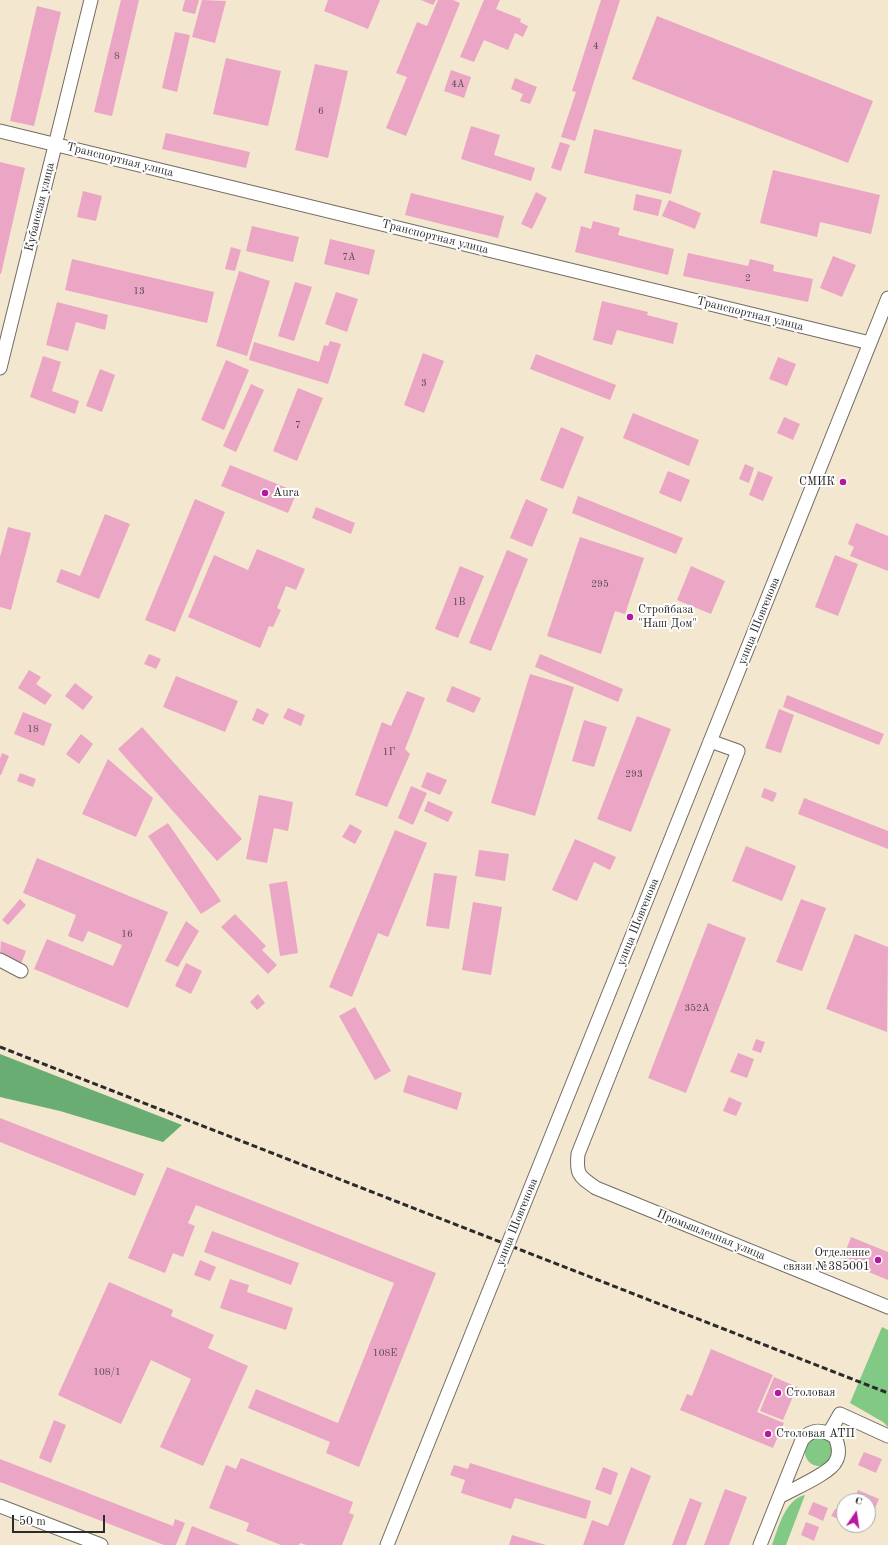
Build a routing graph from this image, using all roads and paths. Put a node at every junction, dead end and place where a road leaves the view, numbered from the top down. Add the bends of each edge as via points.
1 (91, 0) edge
2 (0, 131) edge
3 (56, 144) junction
4 (888, 298) edge
5 (870, 343) junction
6 (0, 368) edge
7 (710, 741) junction
8 (0, 960) edge
9 (20, 971) dead end
10 (888, 1307) edge
11 (829, 1432) junction
12 (888, 1436) edge
13 (780, 1496) junction
14 (0, 1506) edge
15 (101, 1545) edge
16 (387, 1545) edge
17 (760, 1545) edge

1 - 3 street, Кубанская улица
2 - 3 street, Транспортная улица
3 - 5 street, Транспортная улица
3 - 6 street, Кубанская улица
4 - 5 street, улица Шовгенова
5 - 7 street, улица Шовгенова
7 - 10 street, Промышленная улица via 738,751 578,1154 577,1168 580,1177 596,1188
7 - 16 street, улица Шовгенова, bridge
8 - 9 street
11 - 12 street via 840,1414
11 - 13 street via 820,1430 808,1433 802,1440
11 - 13 street via 836,1437 836,1461 827,1472
13 - 17 street
14 - 15 street

